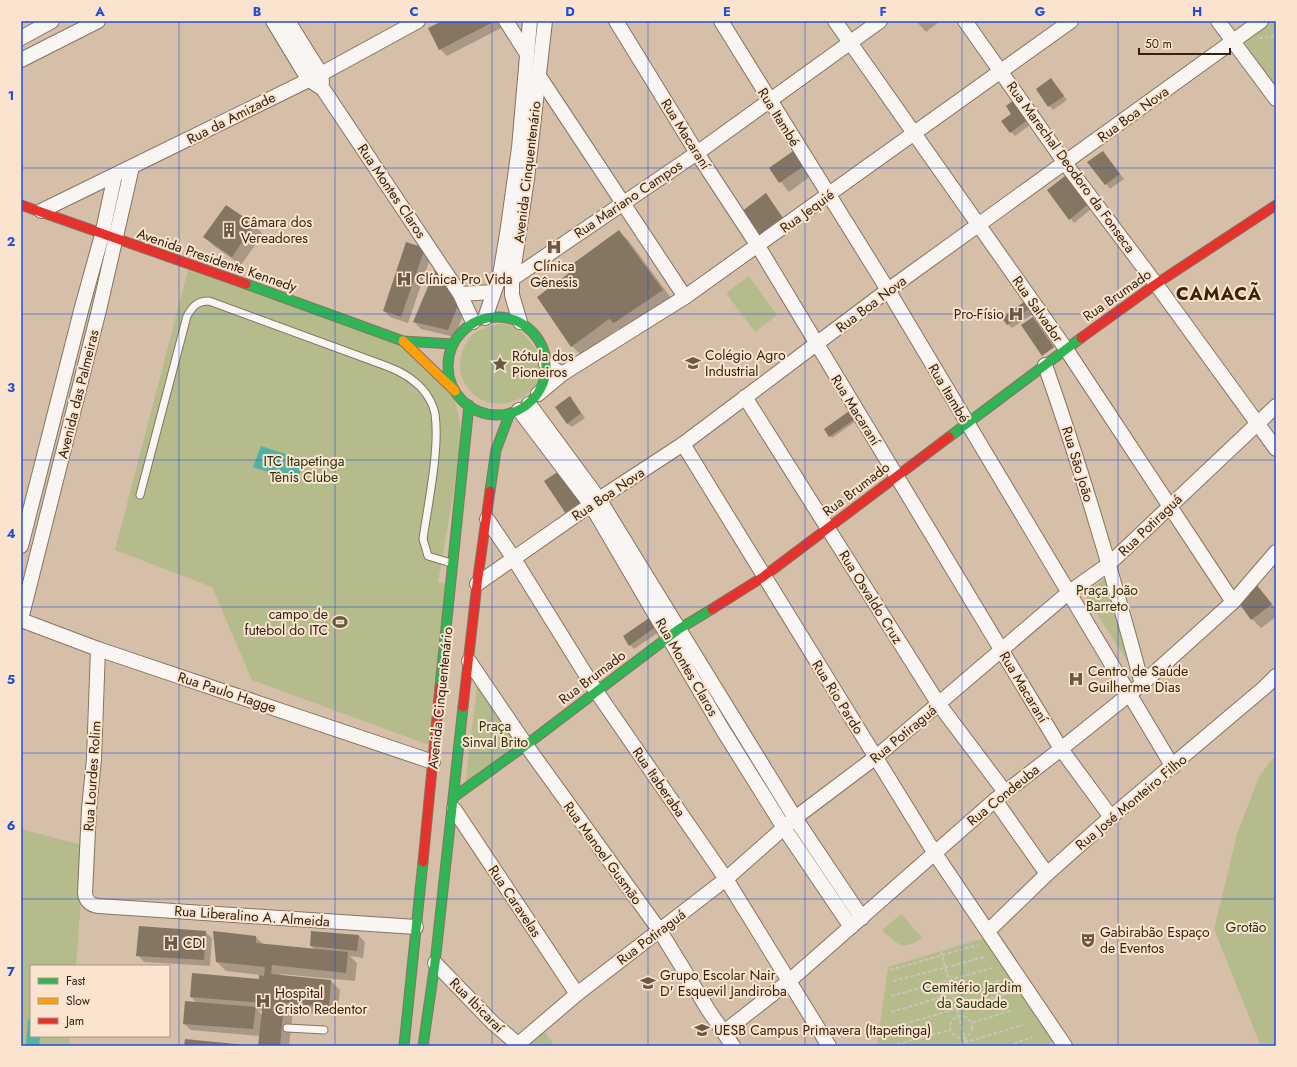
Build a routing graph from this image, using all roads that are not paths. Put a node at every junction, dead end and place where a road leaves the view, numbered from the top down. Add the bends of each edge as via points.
1 (52, 21) edge
2 (98, 21) edge
3 (273, 21) edge
4 (288, 21) edge
5 (418, 21) edge
6 (506, 21) edge
7 (530, 21) edge
8 (545, 21) edge
9 (616, 21) edge
10 (721, 21) edge
11 (835, 21) edge
12 (880, 21) edge
13 (965, 21) edge
14 (1071, 21) edge
15 (1218, 21) edge
16 (1261, 21) edge
17 (21, 38) edge
18 (1233, 41) junction
19 (850, 43) junction
20 (527, 54) junction
21 (21, 60) edge
22 (1001, 70) junction
23 (539, 76) junction
24 (315, 77) junction
25 (1276, 99) edge
26 (769, 100) junction
27 (914, 132) junction
28 (697, 153) junction
29 (1065, 163) junction
30 (132, 167) junction
31 (115, 175) junction
32 (828, 196) junction
33 (624, 204) junction
34 (21, 205) edge
35 (1276, 205) edge
36 (41, 211) junction
37 (979, 226) junction
38 (102, 235) junction
39 (116, 240) junction
40 (758, 246) junction
41 (512, 279) junction
42 (1156, 284) junction
43 (888, 290) junction
44 (493, 292) junction
45 (460, 294) junction
46 (685, 297) junction
47 (479, 320) junction
48 (520, 322) junction
49 (403, 341) junction
50 (452, 344) junction
51 (816, 345) junction
52 (1066, 349) junction
53 (546, 364) junction
54 (1045, 364) junction
55 (562, 374) junction
56 (458, 394) junction
57 (745, 397) junction
58 (470, 405) junction
59 (524, 405) junction
60 (1276, 406) edge
61 (967, 422) junction
62 (1258, 424) junction
63 (683, 444) junction
64 (1276, 449) edge
65 (897, 475) junction
66 (140, 495) dead end
67 (595, 502) junction
68 (1170, 506) junction
69 (487, 518) junction
70 (827, 527) junction
71 (21, 546) edge
72 (1276, 552) edge
73 (514, 560) junction
74 (453, 564) junction
75 (1109, 564) junction
76 (763, 577) junction
77 (478, 584) junction
78 (1068, 594) junction
79 (1233, 602) junction
80 (21, 620) edge
81 (674, 633) junction
82 (98, 649) junction
83 (1002, 650) junction
84 (469, 661) junction
85 (1276, 676) edge
86 (1142, 684) junction
87 (596, 691) junction
88 (1129, 693) junction
89 (938, 703) junction
90 (526, 745) junction
91 (1061, 749) junction
92 (876, 757) junction
93 (433, 762) junction
94 (1173, 767) junction
95 (1000, 796) junction
96 (454, 803) junction
97 (1111, 817) junction
98 (795, 818) junction
99 (784, 828) junction
100 (934, 852) junction
101 (1047, 874) junction
102 (726, 879) junction
103 (88, 902) joint
104 (862, 918) junction
105 (416, 927) junction
106 (850, 927) junction
107 (660, 931) junction
108 (988, 931) junction
109 (435, 963) junction
110 (788, 982) junction
111 (410, 992) junction
112 (577, 994) junction
113 (286, 1028) dead end
114 (324, 1030) dead end
115 (724, 1032) junction
116 (404, 1046) edge
117 (423, 1046) edge
118 (518, 1046) edge
119 (733, 1046) edge
120 (829, 1046) edge
121 (1064, 1046) edge

1 - 17 street
2 - 21 street
3 - 24 street, Rua Montes Claros
4 - 24 street, Rua Montes Claros
5 - 24 street, Rua da Amizade
6 - 20 street
7 - 20 street, Avenida Cinquentenário
8 - 23 street, Avenida Cinquentenário
9 - 28 street, Rua Macaraní
10 - 26 street, Rua Itambé
11 - 19 street, Rua Salvador
12 - 19 street, Rua Mariano Campos
13 - 22 street, Rua Marechal Deodoro da Fonseca
14 - 22 street, Rua Jequié
15 - 18 street
16 - 18 street, Rua Boa Nova
18 - 25 street
18 - 29 street, Rua Boa Nova
19 - 26 street, Rua Mariano Campos
19 - 27 street, Rua Salvador
20 - 44 street, Avenida Cinquentenário via 513,193 500,275
22 - 27 street, Rua Jequié
22 - 29 street, Rua Marechal Deodoro da Fonseca
23 - 33 street
23 - 41 street, Avenida Cinquentenário
24 - 30 street, Rua da Amizade
24 - 45 street, Rua Montes Claros
26 - 28 street, Rua Mariano Campos
26 - 32 street, Rua Itambé
27 - 32 street, Rua Jequié
27 - 37 street, Rua Salvador
28 - 33 street, Rua Mariano Campos
28 - 40 street, Rua Macaraní
29 - 37 street, Rua Boa Nova
29 - 42 street, Rua Marechal Deodoro da Fonseca
30 - 31 street, Rua da Amizade
30 - 39 street, Avenida das Palmeiras
31 - 36 street, Rua da Amizade
31 - 38 street, Avenida das Palmeiras
32 - 40 street, Rua Jequié
32 - 43 street, Rua Itambé
33 - 41 street, Rua Mariano Campos
33 - 46 street
34 - 36 main road, Avenida Presidente Kennedy
35 - 42 main road, Rua Brumado
36 - 38 main road, Avenida Presidente Kennedy
37 - 43 street, Rua Boa Nova
37 - 52 street, Rua Salvador
38 - 39 main road, Avenida Presidente Kennedy
38 - 71 street, Avenida das Palmeiras
39 - 49 main road, Avenida Presidente Kennedy
39 - 80 street, Avenida das Palmeiras
40 - 46 street, Rua Jequié
40 - 51 street, Rua Macaraní
41 - 48 street, Avenida Cinquentenário via 512,295
42 - 52 main road, Rua Brumado
42 - 62 street, Rua Marechal Deodoro da Fonseca
43 - 51 street, Rua Boa Nova
43 - 61 street, Rua Itambé
44 - 45 street
44 - 47 street, Avenida Cinquentenário
45 - 47 street, Rua Montes Claros
46 - 55 street, Rua Jequié
47 - 48 main road via 506,317
47 - 50 main road via 460,334
48 - 53 main road via 537,339
49 - 50 main road, Avenida Presidente Kennedy
49 - 56 main road, Avenida Presidente Kennedy
50 - 56 main road via 449,368 451,382
51 - 57 street, Rua Boa Nova
51 - 65 street, Rua Macaraní
52 - 54 main road, Rua Brumado
52 - 68 street, Rua Salvador
53 - 55 street
53 - 59 main road via 545,379
54 - 61 main road, Rua Brumado
54 - 75 street, Rua São João via 1067,426
55 - 59 street, Rua Jequié
56 - 58 main road
57 - 63 street, Rua Boa Nova
57 - 70 street, Rua Osvaldo Cruz
58 - 59 main road via 479,411 494,414
58 - 74 main road, Avenida Cinquentenário
59 - 67 street, Rua Montes Claros
59 - 69 main road, Avenida Cinquentenário via 496,450
60 - 62 street, Rua Potiraguá
61 - 65 main road, Rua Brumado
61 - 78 street, Rua Itambé
62 - 64 street, Rua Marechal Deodoro da Fonseca
62 - 68 street, Rua Potiraguá
63 - 67 street, Rua Boa Nova
63 - 76 street, Rua Rio Pardo
65 - 70 main road, Rua Brumado
65 - 83 street, Rua Macaraní
66 - 74 lane via 187,316 194,305 200,301 209,301 401,372 417,383 435,412 436,434 423,539 428,556
67 - 73 street, Rua Boa Nova
67 - 81 street, Rua Montes Claros
68 - 75 street, Rua Potiraguá
68 - 79 street, Rua Salvador
69 - 73 street, Rua Itaberaba
69 - 77 main road, Avenida Cinquentenário
70 - 76 main road, Rua Brumado
70 - 89 street, Rua Osvaldo Cruz
72 - 79 street, Rua Condeuba
73 - 77 street, Rua Boa Nova
73 - 87 street, Rua Itaberaba
74 - 93 main road, Avenida Cinquentenário
75 - 78 street, Rua Potiraguá
75 - 86 street
76 - 81 main road, Rua Brumado
76 - 92 street, Rua Rio Pardo
77 - 84 main road, Avenida Cinquentenário
78 - 83 street, Rua Potiraguá
78 - 88 street, Rua Itambé
79 - 86 street, Rua Condeuba
80 - 82 street, Rua Paulo Hagge
81 - 87 main road, Rua Brumado
81 - 98 street, Rua Montes Claros
81 - 99 street, Rua Montes Claros via 721,727
82 - 93 street, Rua Paulo Hagge
82 - 103 street, Rua Lourdes Rolim via 85,893
83 - 89 street, Rua Potiraguá
83 - 91 street, Rua Macaraní
84 - 90 street, Rua Manoel Gusmão
84 - 96 main road, Avenida Cinquentenário
85 - 94 street, Rua José Monteiro Filho
86 - 88 street, Rua Condeuba
87 - 90 main road, Rua Brumado
87 - 102 street, Rua Itaberaba
88 - 91 street, Rua Condeuba
88 - 94 street, Rua Itambé
89 - 92 street, Rua Potiraguá
89 - 95 street, Rua Osvaldo Cruz
90 - 96 main road, Rua Brumado
90 - 107 street, Rua Manoel Gusmão
91 - 95 street, Rua Condeuba
91 - 97 street, Rua Macaraní
92 - 98 street, Rua Potiraguá
92 - 100 street, Rua Rio Pardo
93 - 105 main road, Avenida Cinquentenário
94 - 97 street, Rua José Monteiro Filho
95 - 100 street, Rua Condeuba
95 - 101 street, Rua Osvaldo Cruz
96 - 109 main road, Avenida Cinquentenário
96 - 112 street, Rua Caravelas
97 - 101 street, Rua José Monteiro Filho
98 - 99 street, Rua Potiraguá
98 - 104 street, Rua Montes Claros
99 - 102 street, Rua Potiraguá
99 - 106 street, Rua Montes Claros
100 - 104 street, Rua Condeuba
100 - 108 street, Rua Rio Pardo
101 - 108 street, Rua José Monteiro Filho
102 - 107 street, Rua Potiraguá
102 - 110 street, Rua Itaberaba
103 - 105 street, Rua Liberalino A. Almeida via 99,906
104 - 106 street, Rua Condeuba
105 - 111 main road, Avenida Cinquentenário
106 - 110 street, Rua Condeuba
107 - 112 street, Rua Potiraguá
107 - 115 street, Rua Manoel Gusmão
108 - 121 street, Rua Rio Pardo
109 - 111 main road
109 - 117 main road, Avenida Cinquentenário
109 - 118 street, Rua Ibicaraí
110 - 115 street, Rua Condeuba
110 - 120 street, Rua Itaberaba
111 - 116 main road, Avenida Cinquentenário
112 - 118 street, Rua Potiraguá
113 - 114 lane
115 - 119 street, Rua Manoel Gusmão

